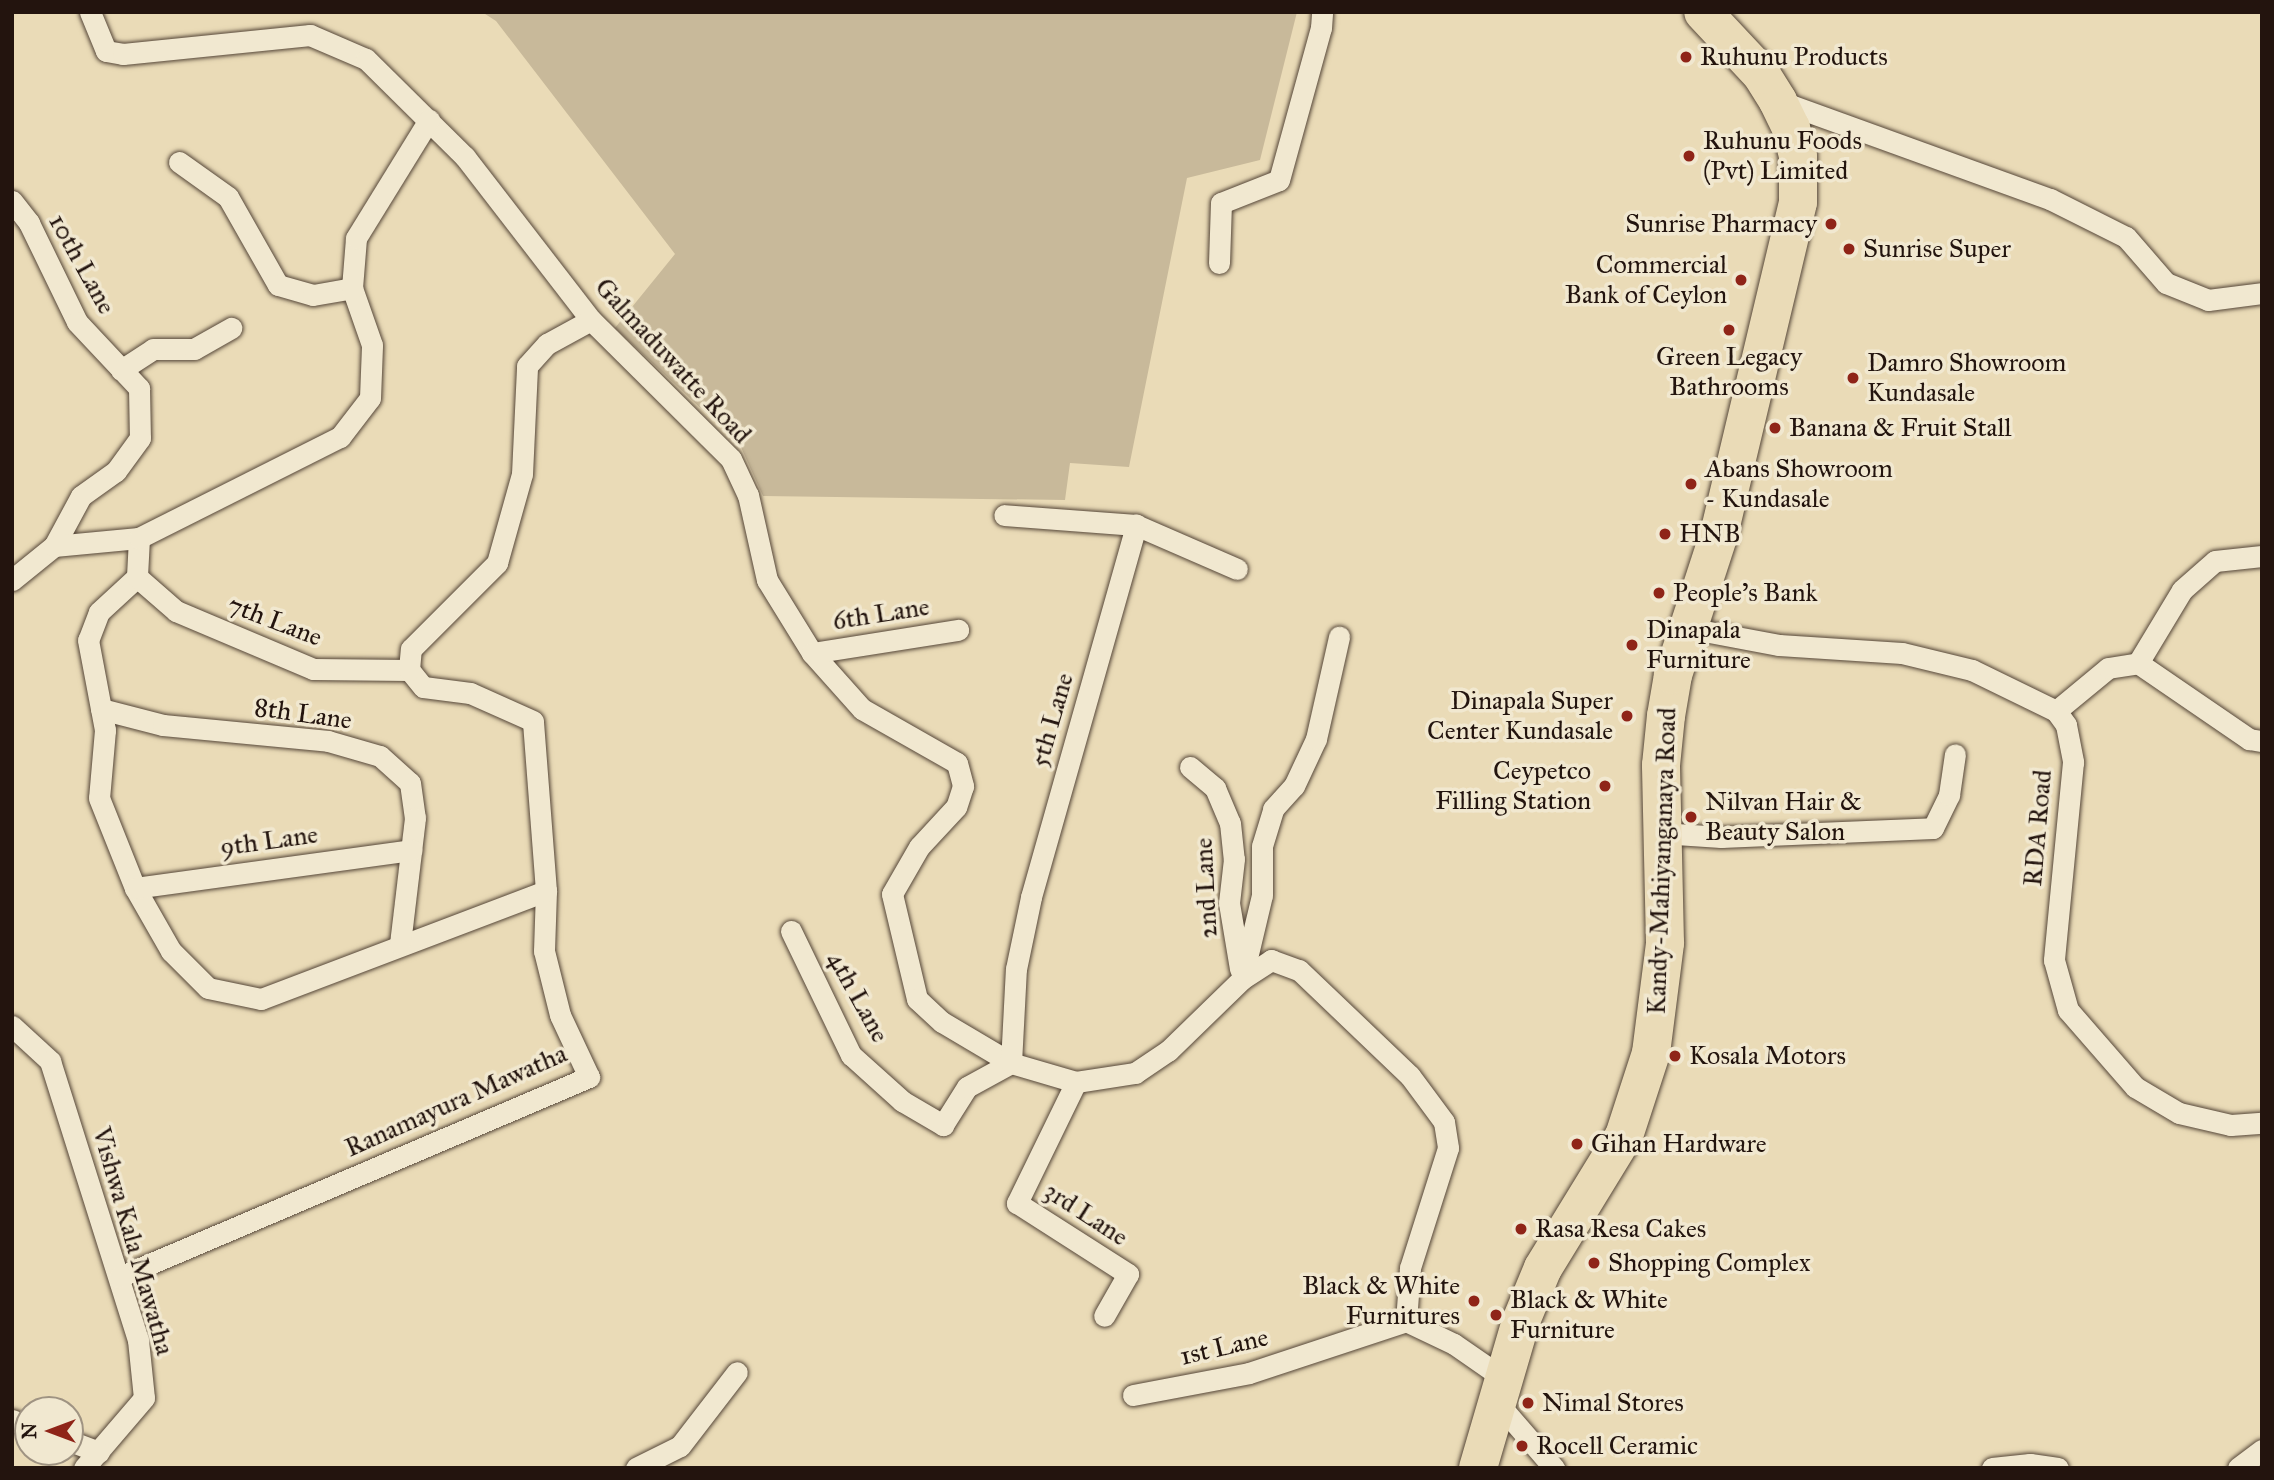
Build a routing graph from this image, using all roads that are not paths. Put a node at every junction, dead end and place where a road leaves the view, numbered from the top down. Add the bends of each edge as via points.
1 (90, 12) edge
2 (1322, 12) edge
3 (1703, 12) edge
4 (1778, 101) junction
5 (429, 120) junction
6 (179, 162) dead end
7 (12, 201) edge
8 (1219, 263) dead end
9 (352, 288) junction
10 (2262, 293) edge
11 (591, 320) junction
12 (231, 328) dead end
13 (121, 370) junction
14 (1004, 515) dead end
15 (1136, 525) junction
16 (139, 538) junction
17 (54, 546) junction
18 (2262, 556) edge
19 (1237, 569) dead end
20 (137, 577) junction
21 (12, 580) edge
22 (1688, 628) junction
23 (958, 630) dead end
24 (1339, 637) dead end
25 (812, 653) junction
26 (2138, 663) junction
27 (409, 670) junction
28 (101, 709) junction
29 (2056, 711) junction
30 (2262, 741) edge
31 (1955, 754) dead end
32 (1190, 767) dead end
33 (1661, 833) junction
34 (411, 850) junction
35 (135, 888) junction
36 (546, 891) junction
37 (791, 931) dead end
38 (400, 944) junction
39 (1242, 979) junction
40 (12, 1026) edge
41 (1011, 1063) junction
42 (1076, 1083) junction
43 (2262, 1123) edge
44 (119, 1277) junction
45 (1104, 1316) dead end
46 (1406, 1321) junction
47 (737, 1372) dead end
48 (1500, 1389) junction
49 (1133, 1395) dead end
50 (84, 1446) edge
51 (2262, 1450) edge
52 (99, 1452) junction
53 (84, 1468) edge
54 (636, 1468) edge
55 (1478, 1468) edge
56 (1554, 1468) edge
57 (1992, 1468) edge
58 (2058, 1468) edge
59 (2238, 1468) edge

1 - 5 street, Galmaduwatte Road via 106,51 123,54 310,36 366,59
2 - 8 street via 1279,180 1221,203
3 - 4 highway, Kandy-Mahiyanganaya Road via 1762,75
4 - 10 street via 2050,199 2126,237 2166,283 2208,300
4 - 22 highway, Kandy-Mahiyanganaya Road via 1798,156 1798,202 1719,534
5 - 9 street via 356,239
5 - 11 street, Galmaduwatte Road via 465,157
6 - 9 street via 228,197 278,285 313,295
7 - 13 street, 10th Lane via 29,223 77,322
9 - 16 street via 372,345 370,398 340,437
11 - 25 street, Galmaduwatte Road via 731,459 748,495 767,580
11 - 27 street via 547,344 527,366 523,474 497,563 411,649
12 - 13 street via 194,349 153,349
13 - 17 street, 10th Lane via 139,388 140,438 116,471 81,496
14 - 15 street
15 - 19 street
15 - 41 street, 5th Lane via 1031,897 1016,969
16 - 17 street
16 - 20 street
17 - 21 street, 10th Lane
18 - 26 street via 2215,561 2182,590
20 - 27 street, 7th Lane via 176,611 313,669
20 - 28 street via 99,611 88,640
22 - 29 street via 1779,645 1902,653 1972,670
22 - 33 highway, Kandy-Mahiyanganaya Road via 1666,716
23 - 25 street, 6th Lane
24 - 39 street via 1316,738 1294,786 1273,809 1262,846 1262,895
25 - 41 street, Galmaduwatte Road via 862,709 957,763 963,786 956,807 919,848 892,894 918,999 942,1022
26 - 29 street via 2108,668
26 - 30 street via 2249,738
27 - 36 street, Ranamayura Mawatha via 424,687 470,693 533,721
28 - 34 street, 8th Lane via 163,725 328,741 380,756 410,783 415,818
28 - 35 street via 106,730 99,798
29 - 43 street, RDA Road via 2066,725 2073,762 2054,960 2067,1010 2135,1087 2179,1113 2231,1125
31 - 33 street via 1949,795 1933,828 1721,837
32 - 39 street, 2nd Lane via 1215,788 1230,823 1234,859 1229,903
33 - 48 highway, Kandy-Mahiyanganaya Road via 1665,943 1659,1004 1640,1097 1624,1136 1543,1268
34 - 35 street, 9th Lane
34 - 38 street, 8th Lane
35 - 38 street via 171,951 208,988 261,999
36 - 38 street
36 - 44 street, Ranamayura Mawatha via 544,951 561,1015 589,1077
37 - 41 street, 4th Lane via 851,1055 912,1107 943,1125 967,1087
39 - 42 street, Galmaduwatte Road via 1168,1051 1135,1073
39 - 46 street, Galmaduwatte Road via 1271,960 1299,970 1410,1076 1444,1122 1448,1148 1410,1268
40 - 44 street, Vishwa Kala Mawatha via 50,1061
41 - 42 street, Galmaduwatte Road
42 - 45 street, 3rd Lane via 1017,1203 1128,1274
44 - 52 street, Vishwa Kala Mawatha via 138,1340 144,1398
46 - 48 street via 1454,1343
46 - 49 street, 1st Lane via 1249,1373
47 - 54 street via 680,1446
48 - 55 highway, Kandy-Mahiyanganaya Road
48 - 56 street
50 - 52 street
51 - 59 street
52 - 53 street, Vishwa Kala Mawatha
57 - 58 street via 2030,1464

